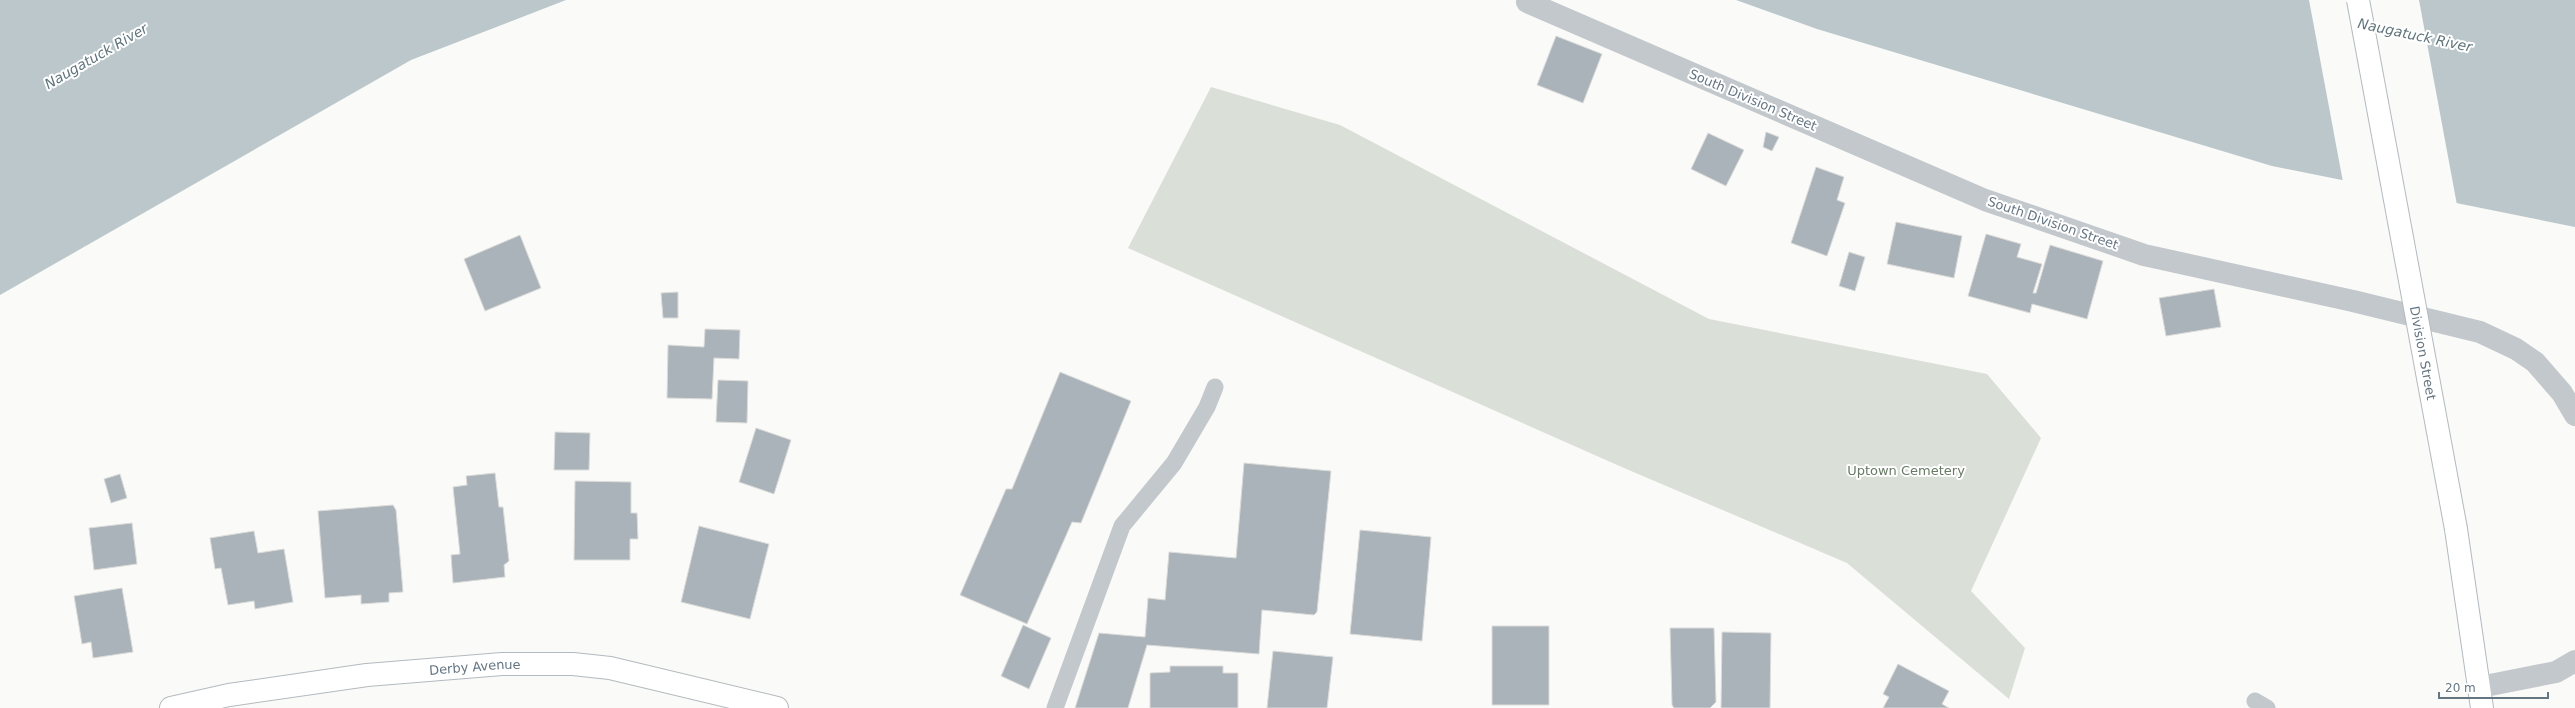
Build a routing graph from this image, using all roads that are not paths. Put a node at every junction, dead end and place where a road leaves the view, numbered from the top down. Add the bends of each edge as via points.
1 (2358, 0) edge
2 (1527, 2) dead end
3 (1215, 387) dead end
4 (2575, 415) edge
5 (2575, 661) edge
6 (2480, 687) junction
7 (230, 702) edge
8 (171, 708) edge
9 (777, 708) edge
10 (1055, 708) edge
11 (2482, 708) edge

1 - 6 main road, Division Street, bridge via 2456,529
2 - 4 street, South Division Street via 1992,203 2144,255 2480,332 2516,349 2535,362 2562,392
3 - 10 lane via 1207,407 1174,463 1122,526
5 - 6 street via 2556,672
6 - 11 main road, Division Street
7 - 8 main road, Derby Avenue
7 - 9 main road, Derby Avenue via 367,675 502,664 573,664 610,668

